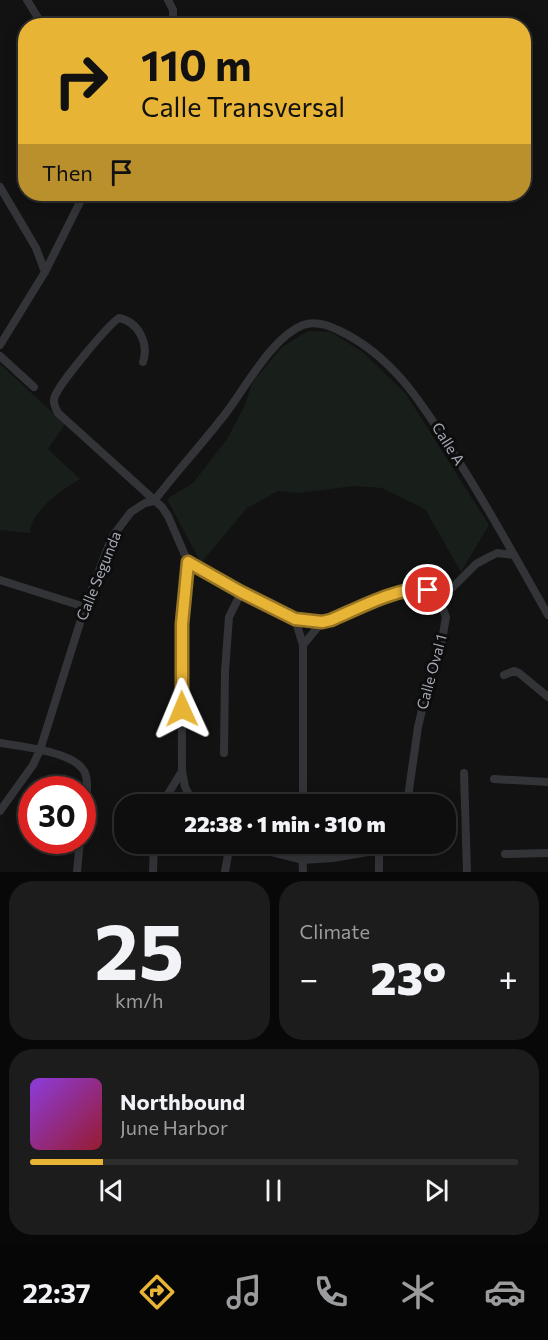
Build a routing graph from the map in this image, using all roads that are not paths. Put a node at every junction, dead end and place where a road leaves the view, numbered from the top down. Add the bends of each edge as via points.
1 (27, 0) edge
2 (168, 0) edge
3 (38, 18) edge
4 (174, 18) edge
5 (0, 187) edge
6 (81, 201) edge
7 (58, 247) junction
8 (36, 248) junction
9 (45, 272) junction
10 (302, 325) joint
11 (0, 345) edge
12 (0, 356) edge
13 (143, 362) dead end
14 (34, 387) dead end
15 (154, 501) junction
16 (514, 555) junction
17 (188, 562) junction
18 (0, 580) edge
19 (241, 592) junction
20 (438, 596) junction
21 (85, 607) junction
22 (548, 615) edge
23 (295, 619) junction
24 (322, 622) junction
25 (303, 645) junction
26 (504, 675) dead end
27 (548, 697) edge
28 (0, 743) edge
29 (40, 750) junction
30 (224, 753) dead end
31 (182, 771) junction
32 (464, 773) dead end
33 (86, 776) edge
34 (494, 779) dead end
35 (548, 782) edge
36 (168, 794) edge
37 (189, 794) edge
38 (303, 794) edge
39 (408, 794) edge
40 (0, 811) edge
41 (548, 853) edge
42 (79, 854) edge
43 (154, 854) edge
44 (228, 854) edge
45 (279, 854) edge
46 (302, 854) edge
47 (348, 854) edge
48 (380, 854) edge
49 (505, 854) dead end
50 (302, 860) junction
51 (77, 872) edge
52 (153, 872) edge
53 (225, 872) edge
54 (303, 872) edge
55 (379, 872) edge
56 (467, 872) edge

1 - 3 street
2 - 4 street
5 - 8 street
6 - 7 street
7 - 8 street
7 - 9 street
8 - 9 street
9 - 11 street
10 - 15 street, Calle Segunda via 274,348
10 - 16 street, Calle A via 318,323 333,327 352,336 392,367 419,398
12 - 14 street
13 - 15 street via 146,353 140,332 119,318 104,330 58,391 54,406
15 - 17 street via 168,516
15 - 21 street, Calle Segunda via 131,512 112,537
16 - 20 street via 497,553 487,558
16 - 22 street, Calle A
17 - 19 street
17 - 31 street via 181,646
18 - 21 street
19 - 23 street
19 - 30 street via 229,617
20 - 24 street via 417,588
20 - 39 street, Calle Oval 1 via 446,616 418,727
21 - 29 street, Calle Segunda
23 - 24 street
23 - 25 street
24 - 25 street
25 - 38 street
26 - 27 street via 519,673
28 - 29 street
29 - 33 street via 74,761
29 - 40 street, Calle Segunda
31 - 36 street
31 - 37 street
32 - 56 street
34 - 35 street
41 - 49 street
42 - 51 street
43 - 52 street
44 - 53 street
45 - 50 street
46 - 50 street
47 - 50 street
48 - 55 street
50 - 54 street

